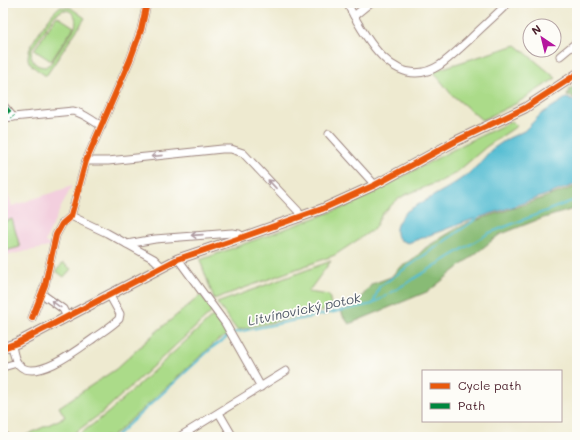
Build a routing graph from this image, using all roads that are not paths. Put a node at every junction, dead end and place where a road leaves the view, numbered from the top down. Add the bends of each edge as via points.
1 (147, 3) edge
2 (347, 3) edge
3 (370, 3) edge
4 (508, 3) edge
5 (354, 16) junction
6 (577, 42) edge
7 (562, 54) edge
8 (577, 74) edge
9 (3, 105) edge
10 (13, 117) junction
11 (3, 118) edge
12 (102, 126) junction
13 (329, 134) dead end
14 (86, 161) junction
15 (375, 185) junction
16 (71, 216) junction
17 (300, 217) junction
18 (243, 237) junction
19 (127, 244) junction
20 (178, 259) junction
21 (162, 267) junction
22 (42, 294) junction
23 (110, 294) junction
24 (67, 317) junction
25 (32, 318) dead end
26 (12, 345) junction
27 (3, 348) edge
28 (18, 362) junction
29 (3, 367) edge
30 (286, 371) dead end
31 (261, 387) junction
32 (219, 413) junction
33 (179, 437) edge
34 (233, 437) edge

1 - 12 street via 138,37
2 - 5 street
3 - 5 street
4 - 5 street via 439,66 422,72 409,73 388,62 372,44
6 - 7 street
8 - 15 street via 525,108 456,141
9 - 10 street
10 - 11 street
10 - 12 street via 73,111 81,112
12 - 14 street
13 - 15 street
14 - 16 street
17 -> 14 street via 298,211 250,159 238,150 222,149
15 - 17 street
16 - 19 street
16 - 22 street via 62,224 56,235
17 - 18 street
18 -> 19 street via 232,233 155,239
18 - 20 street
19 - 21 street via 154,259
20 - 21 street
20 - 31 street via 225,322
21 - 23 street
24 -> 22 street via 63,309
22 - 25 street
23 - 24 street
23 - 28 street via 120,314 115,322 59,362 30,370 20,366
24 - 26 street
26 - 27 street
26 - 28 street
28 - 29 street
30 - 31 street
31 - 32 street
32 - 33 street
32 - 34 street

